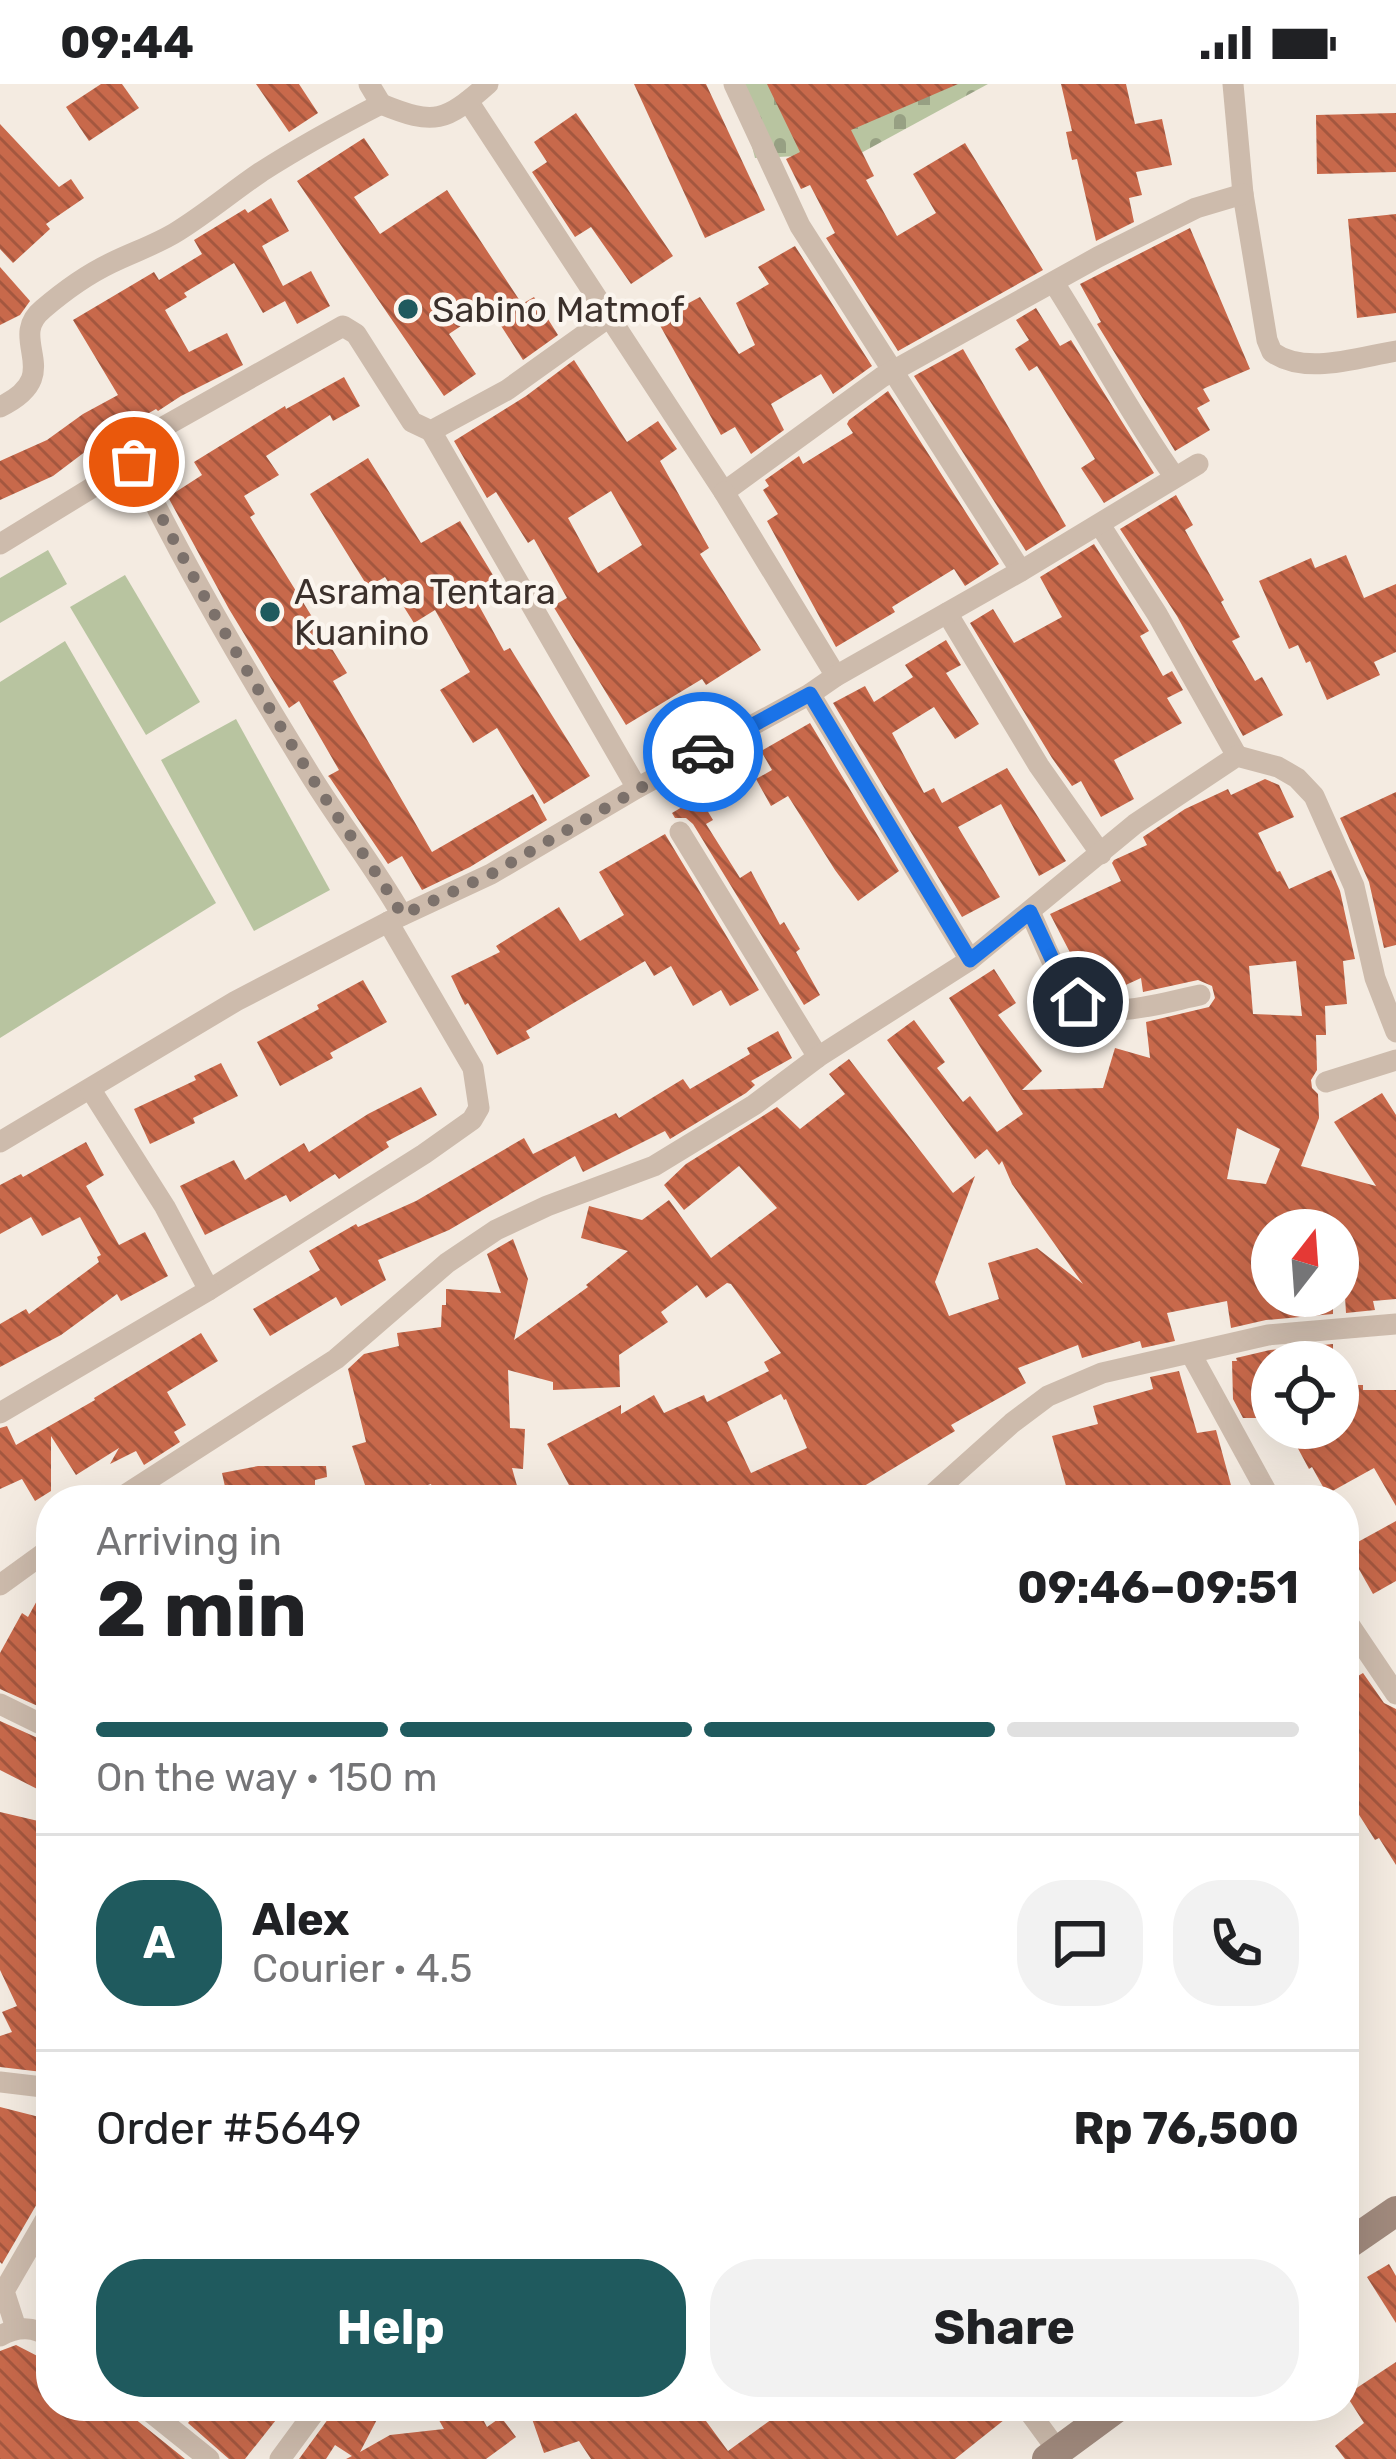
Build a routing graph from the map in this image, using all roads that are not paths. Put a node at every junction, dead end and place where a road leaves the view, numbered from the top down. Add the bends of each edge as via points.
1 (369, 84) edge
2 (488, 84) edge
3 (734, 84) edge
4 (1233, 84) edge
5 (468, 101) junction
6 (382, 104) junction
7 (1243, 194) junction
8 (1054, 283) junction
9 (609, 317) junction
10 (1396, 351) edge
11 (893, 372) junction
12 (0, 407) edge
13 (431, 431) junction
14 (134, 462) junction
15 (1198, 464) dead end
16 (1174, 476) junction
17 (724, 492) junction
18 (1100, 525) junction
19 (0, 544) edge
20 (1021, 572) junction
21 (947, 613) junction
22 (836, 676) junction
23 (810, 694) junction
24 (1237, 756) junction
25 (638, 788) junction
26 (680, 832) dead end
27 (1102, 854) junction
28 (1030, 912) junction
29 (395, 918) junction
30 (970, 960) junction
31 (1201, 995) dead end
32 (1396, 1032) edge
33 (818, 1057) junction
34 (1396, 1060) edge
35 (1326, 1082) dead end
36 (91, 1090) junction
37 (0, 1142) edge
38 (209, 1290) junction
39 (1396, 1324) edge
40 (1190, 1354) junction
41 (0, 1413) edge
42 (157, 1485) edge
43 (943, 1485) edge
44 (1263, 1485) edge
45 (36, 1559) edge
46 (0, 1585) edge
47 (1359, 1639) edge
48 (1396, 1694) edge
49 (0, 1704) edge
50 (36, 1722) edge
51 (0, 2082) edge
52 (36, 2086) edge
53 (1396, 2211) edge
54 (36, 2235) edge
55 (1359, 2237) edge
56 (8, 2332) edge
57 (162, 2421) edge
58 (308, 2421) edge
59 (1033, 2421) edge
60 (1098, 2421) edge
61 (1052, 2455) edge
62 (209, 2459) edge
63 (280, 2459) edge

1 - 6 street
2 - 5 street
3 - 11 street via 800,226
4 - 7 street
5 - 6 street via 437,118
5 - 9 street
6 - 12 street via 51,302 31,325 29,388
7 - 8 street via 1196,208
7 - 10 street via 1272,352 1295,364
8 - 11 street
8 - 16 street
9 - 13 street via 507,390
9 - 17 street
11 - 17 street
11 - 20 street
13 - 14 street via 412,422 343,326 142,439
13 - 25 street
14 - 19 street
14 - 29 street via 308,772 376,869
15 - 16 street
16 - 18 street
17 - 22 street
18 - 20 street
18 - 24 street
20 - 21 street
21 - 22 street
21 - 27 street
22 - 23 street
23 - 25 street
23 - 30 street
24 - 27 street
24 - 32 street via 1278,766 1314,796 1354,886
25 - 29 street via 491,874
26 - 33 street
27 - 28 street
28 - 30 street
28 - 31 street via 1078,1002 1120,1010
29 - 36 street via 236,1001
29 - 38 street via 473,1068 479,1108 424,1154
30 - 33 street
33 - 42 street via 655,1166 496,1230 336,1359
34 - 35 street
36 - 37 street
36 - 38 street
38 - 41 street
39 - 40 street via 1268,1335
40 - 43 street via 1102,1372 1048,1396
40 - 44 street
45 - 46 street
47 - 48 street
49 - 50 street
51 - 52 street
53 - 55 main road
54 - 56 street via 5,2288
57 - 62 street
58 - 63 street
59 - 61 street
60 - 61 main road

